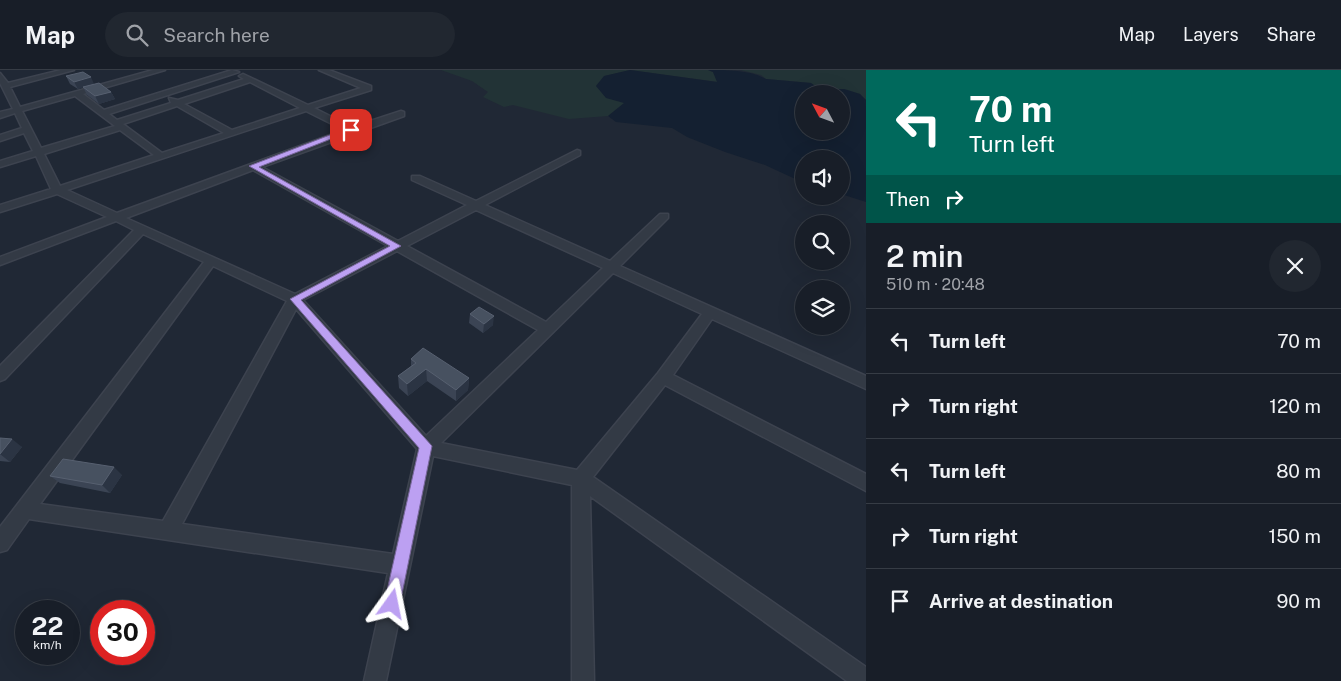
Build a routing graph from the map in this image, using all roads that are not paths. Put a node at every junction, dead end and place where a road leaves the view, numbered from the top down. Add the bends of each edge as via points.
1 (70, 70) edge
2 (161, 70) edge
3 (323, 70) edge
4 (233, 71) edge
5 (0, 75) edge
6 (250, 80) junction
7 (4, 88) edge
8 (77, 94) junction
9 (162, 94) junction
10 (178, 103) junction
11 (307, 108) junction
12 (18, 110) junction
13 (102, 113) junction
14 (401, 114) dead end
15 (0, 115) edge
16 (118, 125) junction
17 (27, 129) junction
18 (351, 130) junction
19 (231, 133) junction
20 (0, 138) edge
21 (38, 152) junction
22 (577, 153) dead end
23 (161, 156) junction
24 (0, 164) edge
25 (253, 166) junction
26 (416, 178) dead end
27 (57, 190) junction
28 (475, 206) junction
29 (0, 209) edge
30 (664, 216) dead end
31 (116, 217) junction
32 (140, 228) junction
33 (397, 246) junction
34 (0, 261) edge
35 (211, 261) junction
36 (610, 267) junction
37 (295, 299) junction
38 (710, 312) junction
39 (547, 329) junction
40 (0, 374) edge
41 (663, 377) junction
42 (866, 383) edge
43 (426, 446) junction
44 (581, 479) junction
45 (866, 483) edge
46 (25, 510) junction
47 (168, 530) junction
48 (0, 543) edge
49 (400, 565) junction
50 (375, 681) edge
51 (583, 681) edge
52 (866, 681) edge

1 - 7 street
2 - 8 street
3 - 11 street via 368,88
4 - 6 street
4 - 9 street
5 - 7 street
6 - 10 street
6 - 11 street
7 - 12 street
8 - 12 street
8 - 13 street
9 - 10 street
9 - 13 street
10 - 16 street
10 - 19 street
11 - 18 street
11 - 19 street
12 - 15 street
12 - 17 street
13 - 16 street
14 - 18 street
16 - 21 street
16 - 23 street
17 - 20 street
17 - 21 street
18 - 25 street
19 - 23 street
21 - 24 street
21 - 27 street
22 - 28 street
23 - 27 street
25 - 31 street
25 - 33 street
26 - 28 street
27 - 29 street
27 - 31 street
28 - 33 street
28 - 36 street
30 - 36 street
31 - 32 street
31 - 34 street
32 - 35 street
32 - 40 street
33 - 37 street
33 - 39 street
35 - 37 street
35 - 46 street
36 - 38 street
36 - 39 street
37 - 43 street
37 - 47 street
38 - 41 street
38 - 42 street
39 - 43 street
41 - 44 street
41 - 45 street
43 - 44 street
43 - 49 street
44 - 51 street
44 - 52 street
46 - 47 street
46 - 48 street
47 - 49 street
49 - 50 street

